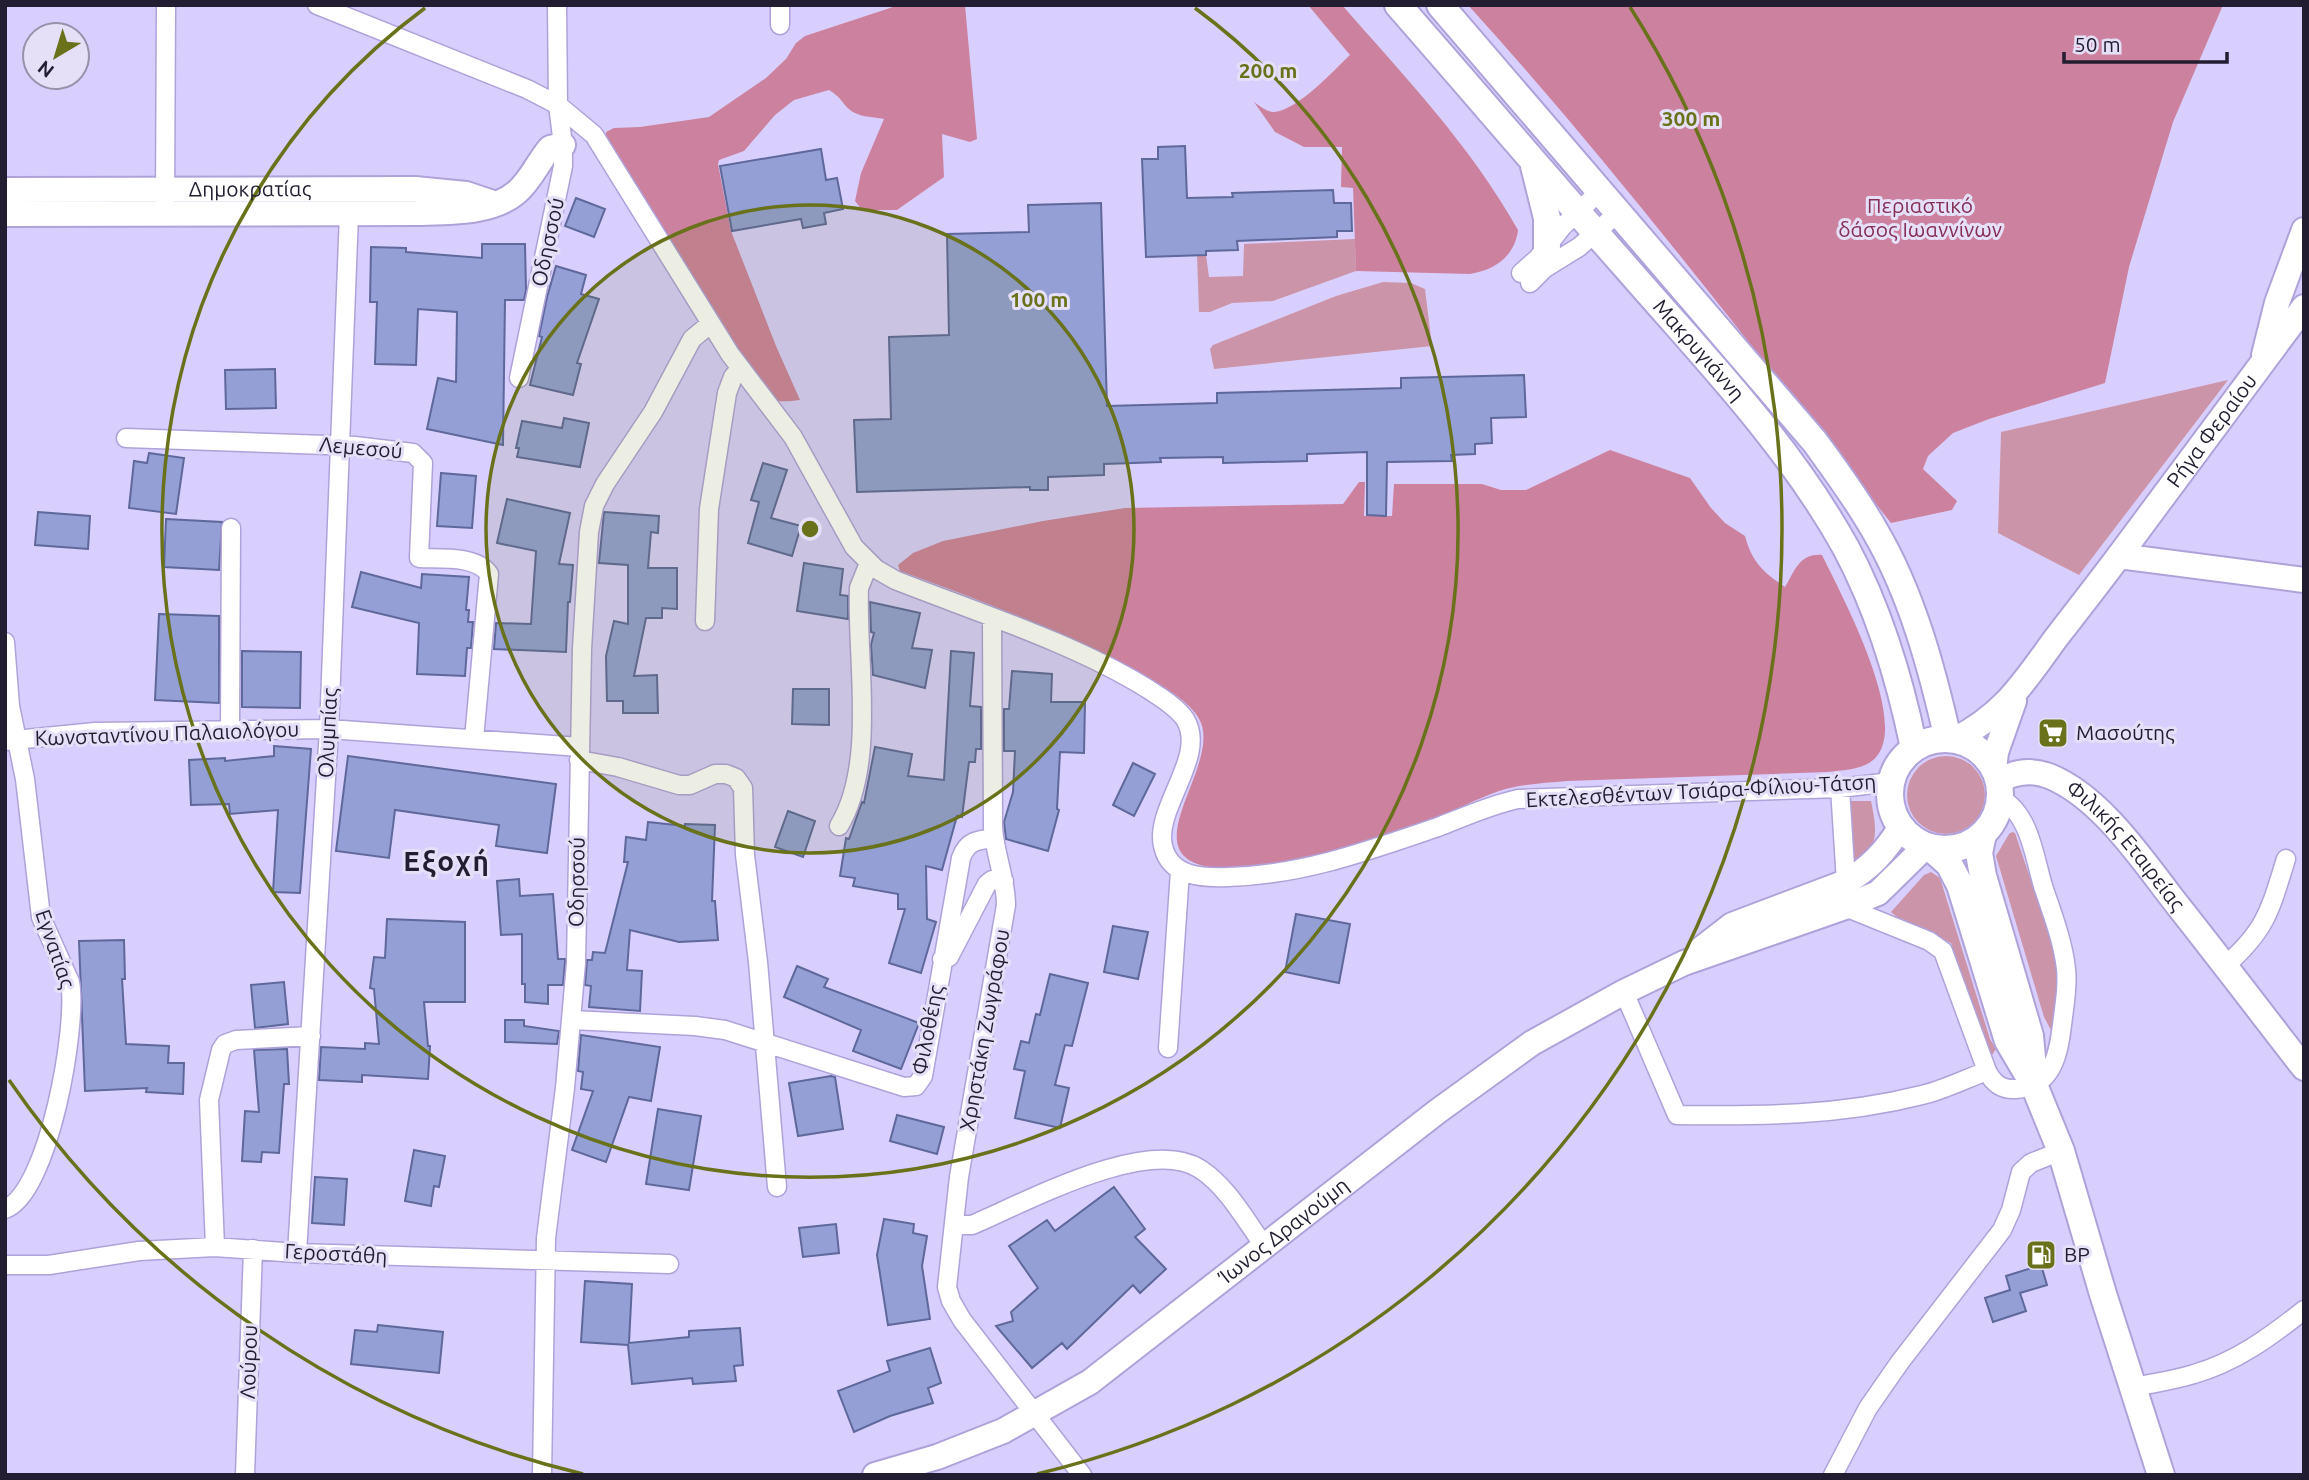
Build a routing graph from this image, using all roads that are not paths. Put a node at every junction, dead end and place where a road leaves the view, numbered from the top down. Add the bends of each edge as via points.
1 (166, 5) edge
2 (317, 5) edge
3 (557, 5) edge
4 (780, 5) edge
5 (1398, 5) edge
6 (1440, 5) edge
7 (352, 12) edge
8 (780, 25) dead end
9 (558, 105) junction
10 (563, 145) junction
11 (1531, 158) junction
12 (5, 190) edge
13 (1600, 191) junction
14 (164, 202) junction
15 (494, 204) junction
16 (1578, 212) junction
17 (1619, 212) junction
18 (5, 214) edge
19 (349, 214) junction
20 (2304, 230) edge
21 (1595, 233) junction
22 (1547, 246) junction
23 (2300, 320) edge
24 (710, 324) junction
25 (2261, 367) junction
26 (740, 369) junction
27 (519, 378) dead end
28 (126, 438) dead end
29 (338, 444) junction
30 (231, 528) dead end
31 (2119, 556) junction
32 (869, 563) junction
33 (2304, 580) edge
34 (992, 618) junction
35 (705, 621) dead end
36 (5, 642) edge
37 (2017, 693) junction
38 (230, 729) junction
39 (329, 729) junction
40 (474, 738) junction
41 (11, 740) edge
42 (1951, 740) junction
43 (1914, 748) junction
44 (580, 753) junction
45 (1891, 782) junction
46 (1997, 783) junction
47 (1840, 788) junction
48 (839, 826) dead end
49 (1900, 828) junction
50 (1983, 834) junction
51 (994, 838) junction
52 (1928, 847) junction
53 (2286, 859) dead end
54 (1180, 871) junction
55 (1004, 881) junction
56 (1845, 894) junction
57 (942, 960) junction
58 (2225, 966) junction
59 (1624, 992) junction
60 (572, 1020) junction
61 (312, 1036) junction
62 (765, 1041) junction
63 (1168, 1048) dead end
64 (2304, 1068) edge
65 (1987, 1071) junction
66 (2034, 1084) junction
67 (2061, 1151) junction
68 (777, 1187) dead end
69 (10, 1207) edge
70 (954, 1225) junction
71 (215, 1247) junction
72 (1265, 1247) junction
73 (253, 1249) junction
74 (297, 1253) junction
75 (545, 1262) junction
76 (669, 1264) dead end
77 (5, 1265) edge
78 (2304, 1311) edge
79 (2135, 1387) junction
80 (1034, 1414) junction
81 (245, 1475) edge
82 (542, 1475) edge
83 (874, 1475) edge
84 (1082, 1475) edge
85 (1833, 1475) edge
86 (2161, 1475) edge

1 - 14 street
2 - 7 street
3 - 9 street, Οδησσού
4 - 8 street
5 - 11 main road, Μακρυγιάννη
6 - 13 main road, Μακρυγιάννη
7 - 9 street
9 - 10 street, Οδησσού
9 - 24 street via 601,145
10 - 15 street, Δημοκρατίας via 550,148 516,192
10 - 27 street, Οδησσού via 561,183
11 - 16 main road, Μακρυγιάννη
11 - 22 main road via 1547,218
12 - 14 street, Δημοκρατίας
13 - 16 street
13 - 17 main road, Μακρυγιάννη
14 - 15 street, Δημοκρατίας via 415,189 466,194
14 - 18 street, Δημοκρατίας
14 - 19 street, Δημοκρατίας
15 - 19 street, Δημοκρατίας via 440,212
16 - 21 main road, Μακρυγιάννη
16 - 22 street
17 - 21 street
17 - 42 main road, Μακρυγιάννη via 1848,486 1877,533 1899,582
19 - 29 street, Ολυμπίας
20 - 25 street via 2277,303
21 - 22 street via 1526,278
21 - 43 main road, Μακρυγιάννη via 1749,411 1821,507 1868,596 1902,693
23 - 25 street, Ρήγα Φεραίου
24 - 26 street
24 - 44 street, Οδησσού via 687,346 653,412 599,495 591,518 584,581
25 - 31 street, Ρήγα Φεραίου
26 - 32 street via 793,437 843,529
26 - 35 street via 727,393 709,509
28 - 29 street, Λεμεσού
29 - 39 street, Ολυμπίας
29 - 40 street, Λεμεσού via 399,450 418,457 423,463 419,558 473,562 489,574
30 - 38 street
31 - 33 street
31 - 37 street, Ρήγα Φεραίου
32 - 34 street via 895,580
32 - 48 street via 859,587 860,757 852,797
34 - 51 street, Χρηστάκη Ζωγράφου
34 - 54 street via 1119,673 1167,702 1186,720 1188,751 1162,835 1168,859
36 - 41 street, Εγνατίας
37 - 42 street via 1984,722
37 - 46 street via 1996,752
38 - 39 street, Κωνσταντίνου Παλαιολόγου
38 - 41 street, Κωνσταντίνου Παλαιολόγου via 95,732
39 - 40 street, Κωνσταντίνου Παλαιολόγου
39 - 61 street, Ολυμπίας
40 - 44 street, Κωνσταντίνου Παλαιολόγου
41 - 69 street, Εγνατίας via 25,779 41,917 72,993 52,1127 27,1189
42 - 43 main road
42 - 46 main road via 1978,751
43 - 45 main road
44 - 60 street, Οδησσού
44 - 62 street, Κωνσταντίνου Παλαιολόγου via 679,785 721,773 740,783
45 - 47 street, Εκτελεσθέντων Τσιάρα-Φίλιου-Τάτση
45 - 49 main road via 1890,806
46 - 50 main road via 1995,817
46 - 58 street, Φιλικής Εταιρείας via 2029,772 2048,776 2075,791 2113,827
46 - 66 street via 2022,821 2066,971 2059,1051 2050,1072
47 - 54 street, Εκτελεσθέντων Τσιάρα-Φίλιου-Τάτση via 1518,799 1315,867 1248,877 1200,877
47 - 56 street
49 - 52 main road
49 - 56 street
50 - 52 main road via 1957,848
50 - 66 main road via 1979,853 1983,876 2030,1036
51 - 55 street, Χρηστάκη Ζωγράφου
51 - 57 street, Φιλοθέης via 974,841 962,853
52 - 56 street via 1882,890
52 - 66 main road via 1949,864 1960,885 2008,1041
53 - 58 street via 2262,926
54 - 63 street
55 - 57 street via 992,880 985,887 949,957
55 - 70 street, Χρηστάκη Ζωγράφου via 1005,911
56 - 59 street, Ίωνος Δραγούμη
56 - 65 street via 1943,950
57 - 62 street, Φιλοθέης via 923,1076 916,1086 904,1087
58 - 64 street, Φιλικής Εταιρείας
59 - 65 street via 1677,1115 1829,1113 1923,1095
59 - 72 street, Ίωνος Δραγούμη via 1511,1056
60 - 62 street via 695,1026
60 - 75 street, Οδησσού
61 - 71 street via 236,1040 220,1050 209,1100
61 - 74 street, Ολυμπίας
62 - 68 street
65 - 66 street via 2002,1088
66 - 67 main road
67 - 79 main road
67 - 85 street via 2021,1172 2002,1230 1868,1408
70 - 72 street via 972,1225 1102,1169 1172,1160 1192,1164 1212,1179
70 - 80 street, Χρηστάκη Ζωγράφου via 947,1287 951,1301
71 - 73 street, Γεροστάθη
71 - 77 street, Γεροστάθη via 139,1251 49,1265
72 - 80 street, Ίωνος Δραγούμη via 1098,1377
73 - 74 street, Γεροστάθη
73 - 81 street, Λούρου
74 - 75 street, Γεροστάθη
75 - 76 street, Γεροστάθη
75 - 82 street, Οδησσού
78 - 79 street via 2232,1360 2195,1374
79 - 86 main road
80 - 83 street, Ίωνος Δραγούμη via 947,1453
80 - 84 street, Χρηστάκη Ζωγράφου

